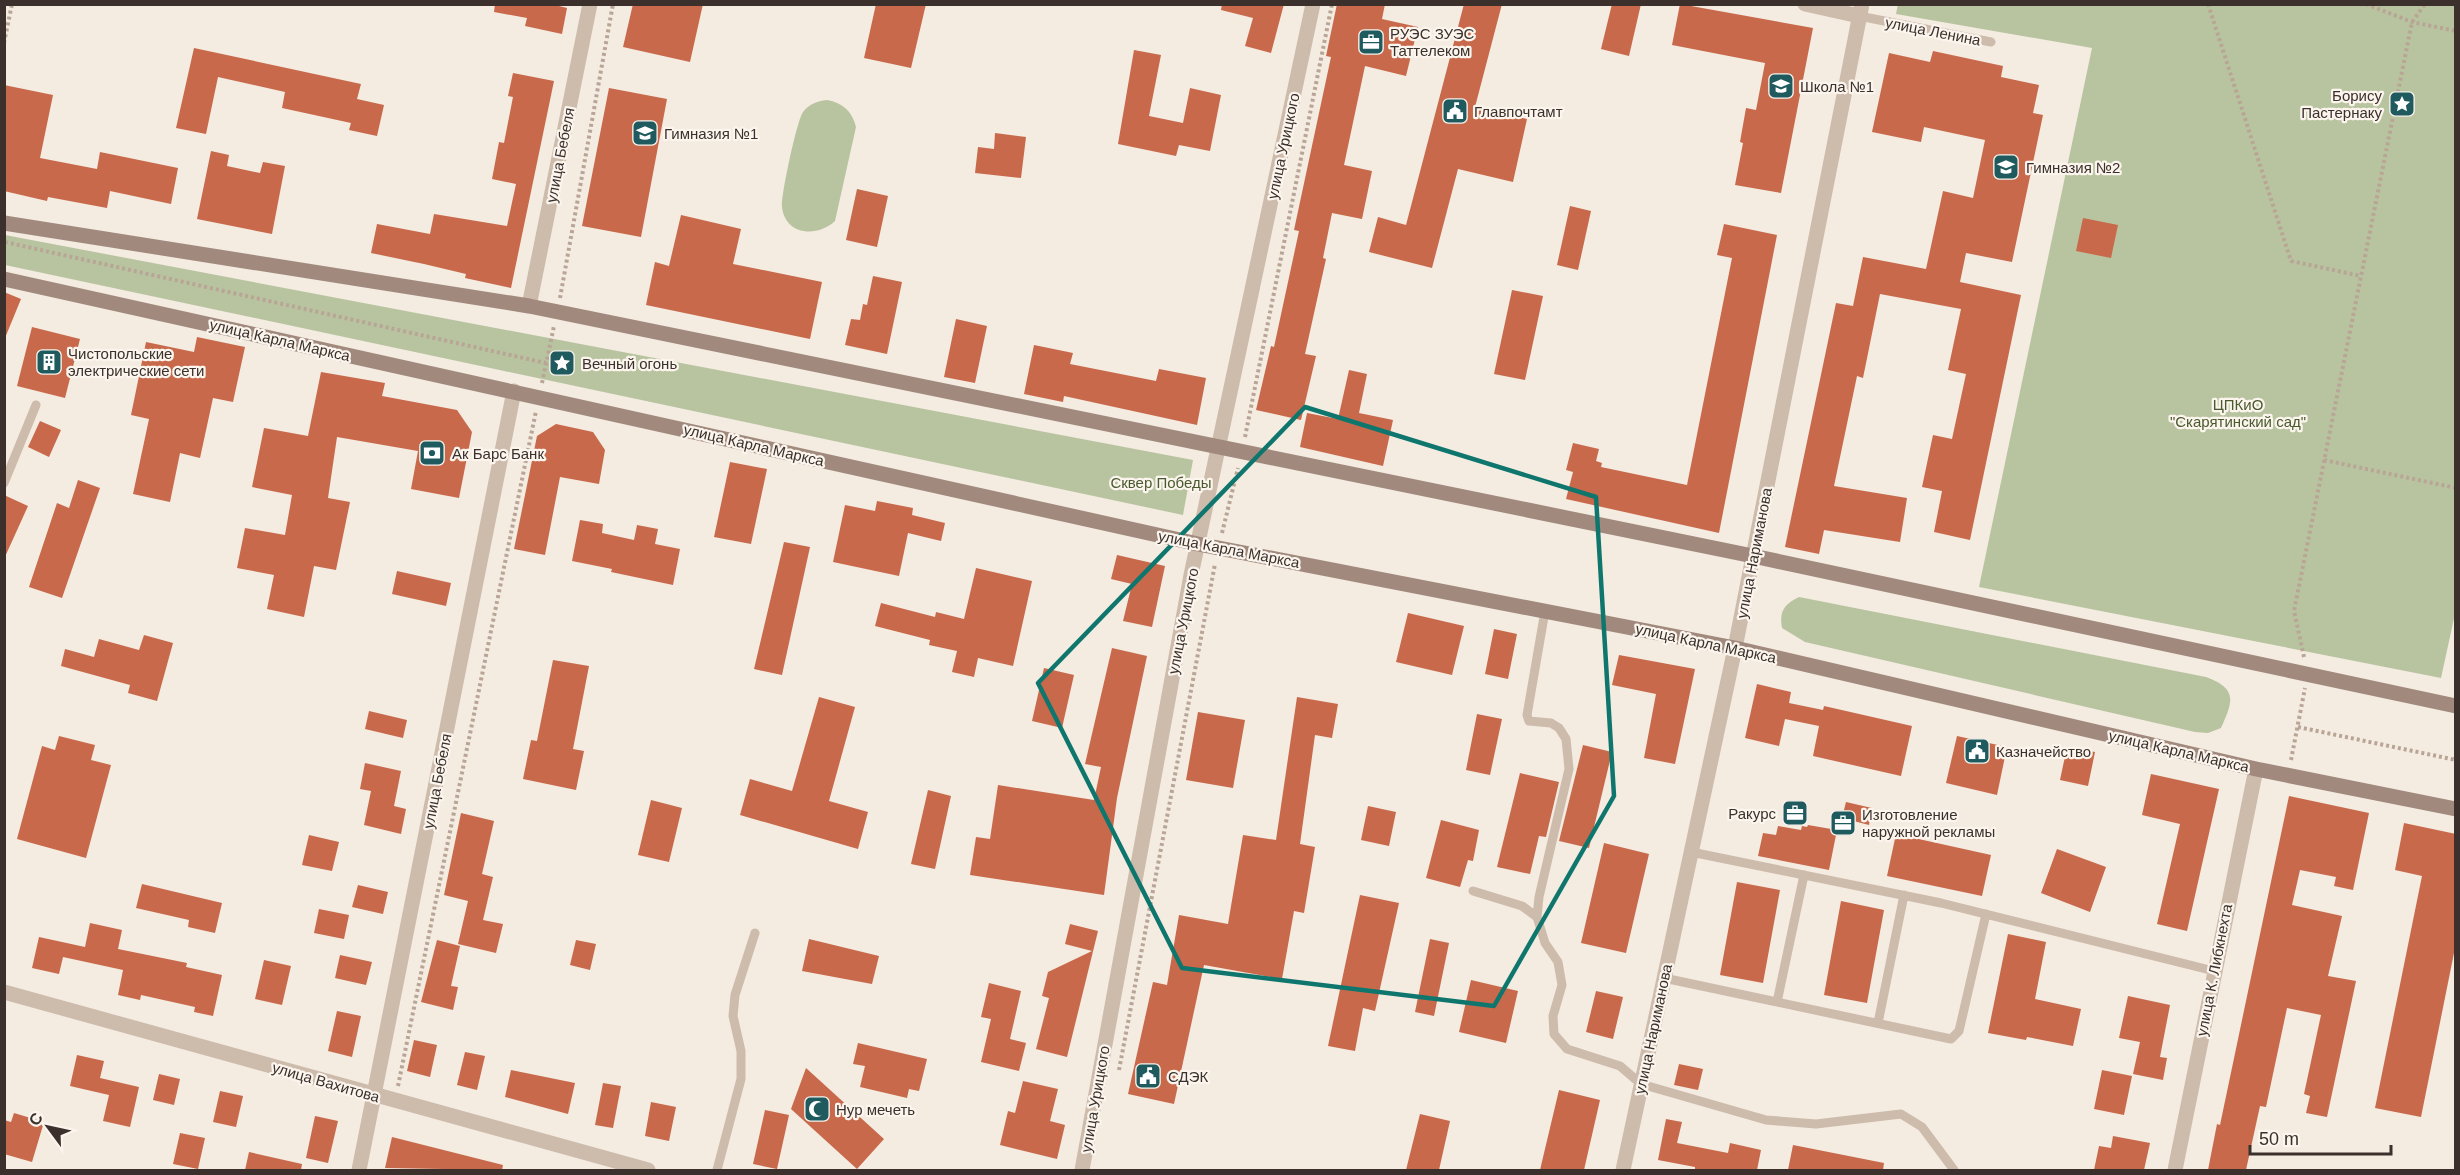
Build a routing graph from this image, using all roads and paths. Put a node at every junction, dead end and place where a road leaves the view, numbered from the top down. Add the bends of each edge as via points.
1 (12, 4) edge
2 (590, 4) edge
3 (614, 4) edge
4 (1313, 4) edge
5 (1332, 4) edge
6 (1805, 4) edge
7 (2208, 4) edge
8 (2366, 4) edge
9 (2425, 4) edge
10 (1861, 10) edge
11 (2412, 22) junction
12 (2456, 31) edge
13 (1991, 42) dead end
14 (4, 43) edge
15 (4, 223) edge
16 (4, 242) edge
17 (2361, 276) junction
18 (4, 279) edge
19 (529, 306) junction
20 (557, 311) junction
21 (546, 363) junction
22 (514, 391) junction
23 (539, 397) junction
24 (36, 405) dead end
25 (1218, 446) junction
26 (1242, 452) junction
27 (2324, 460) junction
28 (4, 483) edge
29 (2456, 488) edge
30 (1198, 544) junction
31 (1218, 548) junction
32 (1753, 556) junction
33 (1545, 611) junction
34 (1735, 648) junction
35 (2308, 675) junction
36 (2456, 706) edge
37 (2297, 727) junction
38 (2456, 760) edge
39 (2256, 769) junction
40 (2288, 775) junction
41 (2456, 808) edge
42 (1691, 852) junction
43 (1804, 875) junction
44 (1473, 891) dead end
45 (1904, 895) junction
46 (1986, 914) junction
47 (1537, 917) junction
48 (755, 933) dead end
49 (2214, 971) junction
50 (1664, 978) junction
51 (4, 992) edge
52 (1777, 1002) junction
53 (1878, 1023) junction
54 (1118, 1077) dead end
55 (1641, 1083) junction
56 (375, 1096) junction
57 (394, 1101) junction
58 (359, 1170) edge
59 (648, 1170) edge
60 (717, 1170) edge
61 (1082, 1170) edge
62 (1623, 1170) edge
63 (1954, 1170) edge
64 (2175, 1170) edge

1 - 14 path
2 - 19 street, улица Бебеля
3 - 20 path
4 - 25 street, улица Урицкого
5 - 26 path
6 - 10 street, улица Ленина
7 - 17 path via 2291,261
8 - 11 path
9 - 11 path
10 - 13 lane, улица Ленина
10 - 32 street, улица Нариманова
11 - 12 path
11 - 17 path
15 - 19 main road
16 - 21 path
17 - 27 path
18 - 22 main road, улица Карла Маркса
19 - 20 main road
20 - 21 path
20 - 25 main road
21 - 23 path
22 - 23 main road, улица Карла Маркса
22 - 56 street, улица Бебеля
23 - 30 main road, улица Карла Маркса
23 - 57 path
24 - 28 lane
25 - 26 main road
25 - 30 street, улица Урицкого
26 - 31 path
26 - 32 main road
27 - 29 path
27 - 35 path via 2295,611
30 - 31 main road, улица Карла Маркса
30 - 61 street, улица Урицкого
31 - 33 main road, улица Карла Маркса
31 - 54 path
32 - 34 street, улица Нариманова
32 - 35 main road
33 - 34 main road, улица Карла Маркса
33 - 47 lane via 1527,715 1529,721 1551,723 1559,728 1566,739 1569,769
34 - 39 main road, улица Карла Маркса
34 - 42 street, улица Нариманова
35 - 36 main road
35 - 37 path
37 - 38 path
37 - 40 path
39 - 40 main road, улица Карла Маркса
39 - 49 street, улица К. Либкнехта
40 - 41 main road, улица Карла Маркса
42 - 43 lane
42 - 50 street, улица Нариманова
43 - 45 lane
43 - 52 lane
44 - 47 lane via 1522,906
45 - 46 lane
45 - 53 lane
46 - 49 lane
46 - 53 lane via 1959,1031 1951,1039
47 - 55 lane via 1545,943 1558,962 1562,985 1553,1016 1554,1034 1566,1049 1620,1066
48 - 60 lane via 735,995 733,1016 741,1051 741,1079
49 - 64 street, улица К. Либкнехта
50 - 52 lane
50 - 55 street, улица Нариманова
51 - 56 street, улица Вахитова
52 - 53 lane
55 - 62 street, улица Нариманова
55 - 63 lane via 1784,1124 1835,1123 1901,1114 1922,1126
56 - 57 street, улица Вахитова
56 - 58 street, улица Бебеля
57 - 59 street, улица Вахитова

